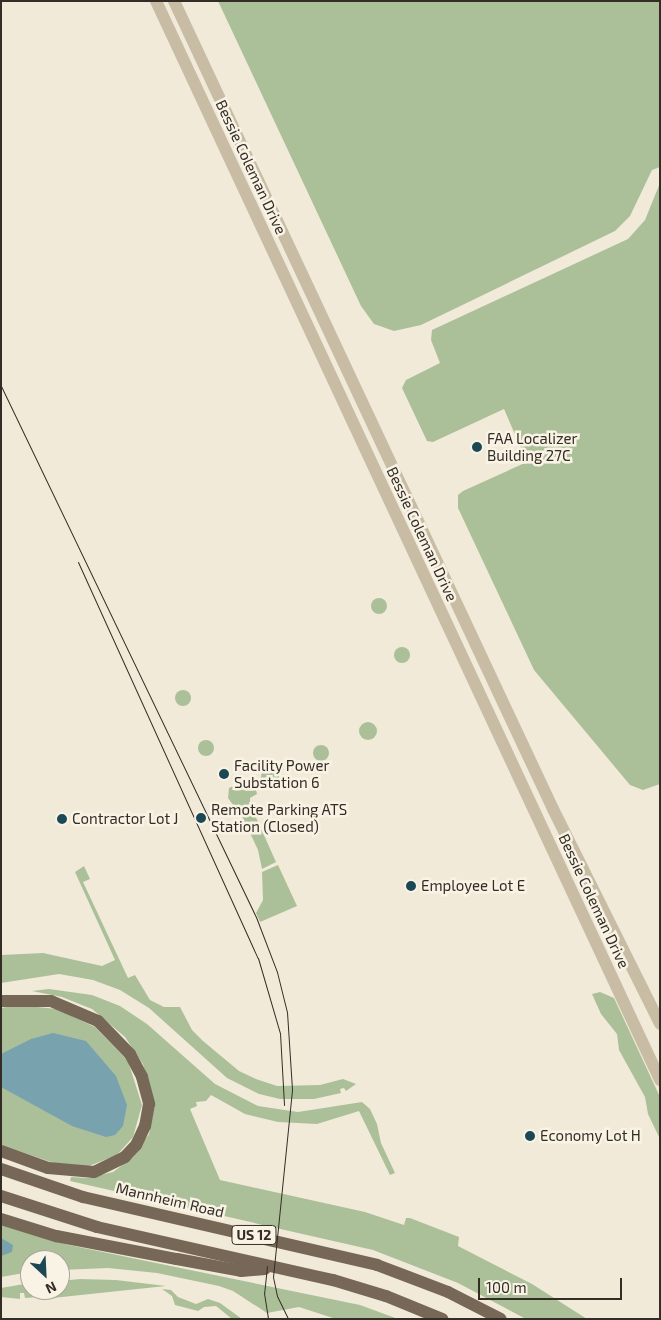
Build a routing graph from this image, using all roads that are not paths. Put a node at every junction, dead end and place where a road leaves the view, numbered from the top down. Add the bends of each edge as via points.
1 (156, 1) edge
2 (174, 1) edge
3 (1, 1001) edge
4 (660, 1024) edge
5 (660, 1080) edge
6 (1, 1151) edge
7 (1, 1169) edge
8 (1, 1196) edge
9 (1, 1219) edge
10 (279, 1268) junction
11 (442, 1319) edge
12 (501, 1319) edge

1 - 5 street, Bessie Coleman Drive
2 - 4 street, Bessie Coleman Drive via 553,809
3 - 6 main road via 51,1001 98,1021 130,1054 142,1077 149,1104 145,1126 136,1145 110,1166 94,1172 48,1168
7 - 12 main road, Mannheim Road / US 12 via 83,1197 377,1265 448,1292
8 - 10 main road, US 12 via 97,1227
9 - 10 main road via 56,1236 241,1271
10 - 11 main road, US 12 via 378,1293

